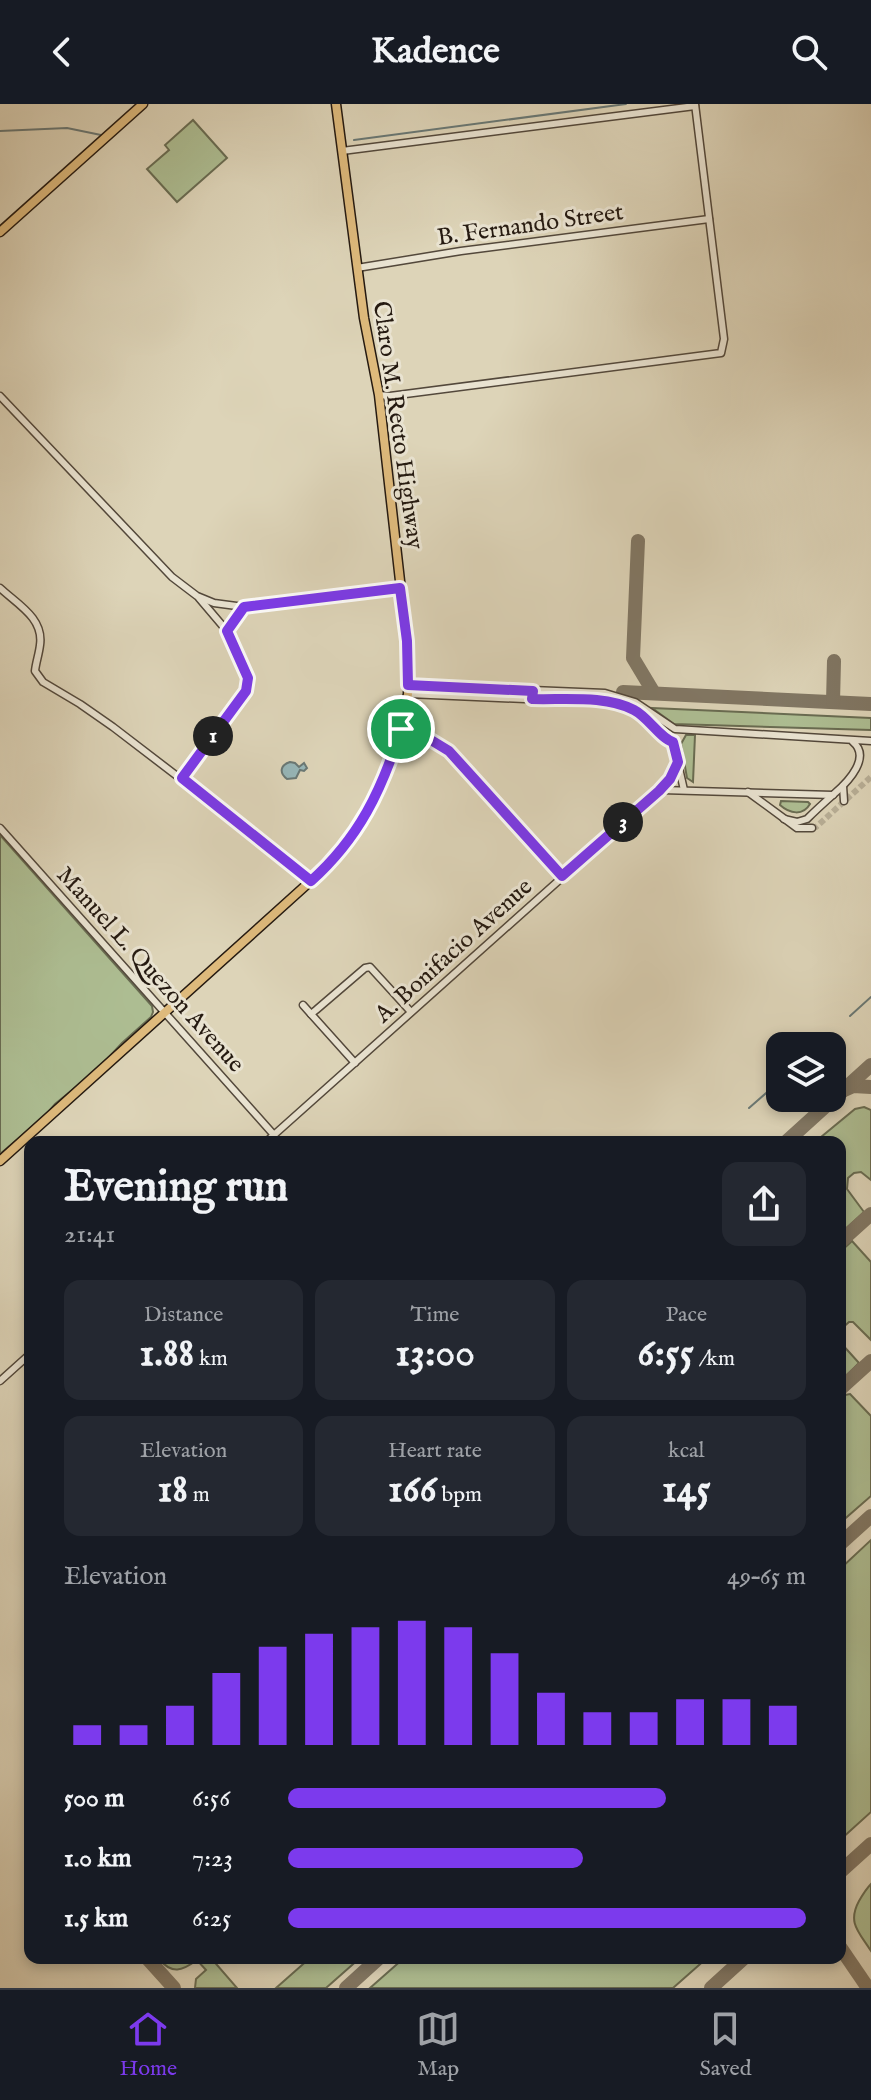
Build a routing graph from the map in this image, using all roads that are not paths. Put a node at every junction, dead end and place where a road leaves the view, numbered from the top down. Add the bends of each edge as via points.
1 (143, 104) edge
2 (336, 104) edge
3 (695, 105) edge
4 (342, 151) junction
5 (709, 219) junction
6 (0, 232) edge
7 (357, 268) junction
8 (379, 395) junction
9 (0, 396) edge
10 (0, 588) edge
11 (400, 588) junction
12 (197, 596) junction
13 (244, 607) junction
14 (227, 631) junction
15 (408, 690) junction
16 (532, 695) junction
17 (673, 728) junction
18 (401, 729) junction
19 (665, 736) junction
20 (844, 739) junction
21 (871, 741) edge
22 (673, 742) junction
23 (678, 762) junction
24 (182, 778) junction
25 (843, 786) junction
26 (684, 790) junction
27 (659, 791) junction
28 (748, 792) junction
29 (833, 795) junction
30 (844, 801) dead end
31 (784, 819) junction
32 (0, 828) edge
33 (812, 828) dead end
34 (305, 876) junction
35 (562, 876) junction
36 (303, 1005) dead end
37 (166, 1012) junction
38 (411, 1012) junction
39 (311, 1014) junction
40 (355, 1063) junction
41 (274, 1135) joint
42 (28, 1136) edge
43 (24, 1139) edge
44 (0, 1161) edge
45 (24, 1359) edge
46 (0, 1381) edge

1 - 6 main road
2 - 4 main road, Claro M. Recto Highway
3 - 4 street
3 - 5 street
4 - 7 main road, Claro M. Recto Highway
5 - 7 street, B. Fernando Street
5 - 8 street via 724,339 721,353
7 - 8 main road, Claro M. Recto Highway
8 - 11 main road, Claro M. Recto Highway
9 - 12 street via 172,577
10 - 24 street via 36,620 41,644 35,671 43,682
11 - 13 street
11 - 15 main road, Claro M. Recto Highway
12 - 13 street
12 - 14 street
13 - 14 street
14 - 24 street via 248,685
15 - 16 street
15 - 18 main road, Claro M. Recto Highway
16 - 17 street via 605,693 644,706
16 - 19 street via 615,703 639,713
17 - 19 street
17 - 20 street
17 - 22 street via 679,736
18 - 34 main road, Claro M. Recto Highway via 363,820 335,858
18 - 35 street via 449,751
19 - 22 street
20 - 21 street
20 - 25 street via 860,745 866,757
22 - 23 street
23 - 26 street
23 - 27 street, A. Bonifacio Avenue
24 - 34 street
25 - 29 street
25 - 30 street
26 - 27 street
26 - 28 street
27 - 35 street, A. Bonifacio Avenue
28 - 29 street
28 - 31 street
29 - 31 street via 802,821
31 - 33 street via 797,828
32 - 37 street, Manuel L. Quezon Avenue
34 - 37 main road, Claro M. Recto Highway
35 - 38 street, A. Bonifacio Avenue
36 - 39 street
37 - 41 street, Manuel L. Quezon Avenue
37 - 42 main road, Claro M. Recto Highway
38 - 39 street via 368,967
38 - 40 street, A. Bonifacio Avenue
39 - 40 street
40 - 41 street, A. Bonifacio Avenue
43 - 44 main road, Claro M. Recto Highway
45 - 46 street

